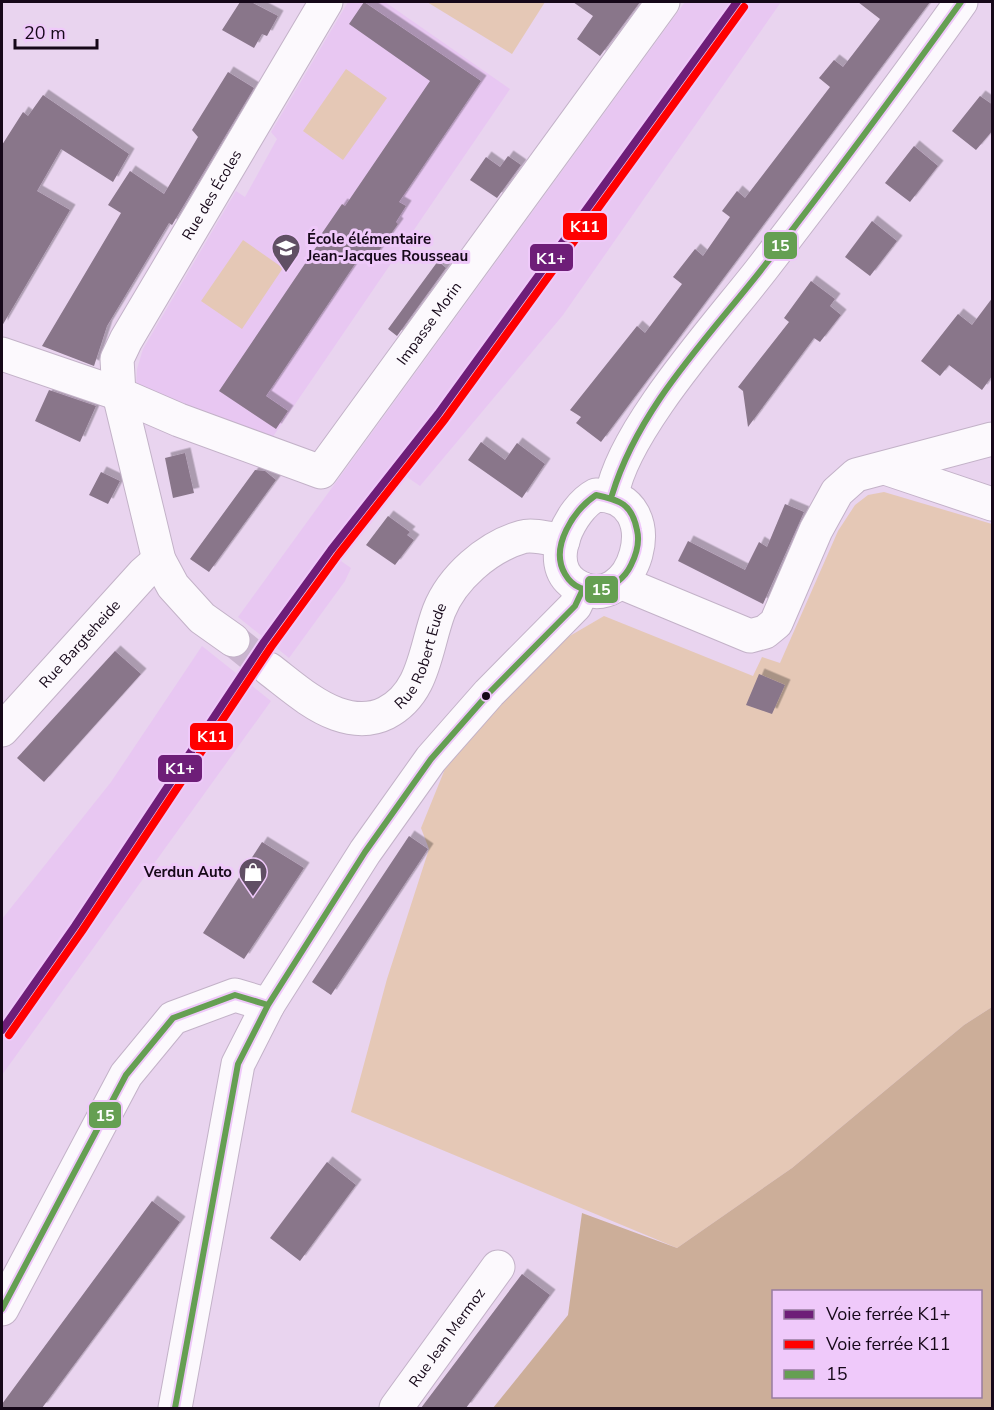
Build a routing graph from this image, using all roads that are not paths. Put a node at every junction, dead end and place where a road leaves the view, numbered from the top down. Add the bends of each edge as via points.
1 (663, 2) edge
2 (961, 2) edge
3 (319, 4) edge
4 (5, 360) edge
5 (119, 394) junction
6 (993, 439) edge
7 (885, 468) junction
8 (612, 495) junction
9 (993, 504) edge
10 (563, 541) junction
11 (159, 560) junction
12 (620, 582) junction
13 (583, 589) junction
14 (233, 640) tunnel mouth
15 (269, 669) tunnel mouth
16 (2, 730) edge
17 (267, 1005) junction
18 (498, 1267) dead end
19 (2, 1310) edge
20 (175, 1408) edge
21 (396, 1408) edge

1 - 5 street, Impasse Morin via 321,472
2 - 8 street via 669,388 631,446
3 - 5 street, Rue des Écoles via 126,340 117,359
4 - 5 street
5 - 11 street
6 - 7 street
7 - 9 street
7 - 12 street via 856,476 837,492 776,623 765,632 750,636
8 - 10 street via 585,500
8 - 12 street via 630,507 639,544 634,565
10 - 13 street via 560,559 564,570 571,583
10 - 15 street, Rue Robert Eude via 523,537 489,552 465,572 440,610 418,680 408,698 371,719 337,714 307,698
11 - 14 street via 173,586 202,618
11 - 16 street, Rue Bargteheide via 138,578
12 - 13 street via 606,591 590,593
13 - 17 street via 574,606 431,759 371,843
17 - 19 street via 235,995 173,1018 126,1075
17 - 20 street via 238,1064
18 - 21 street, Rue Jean Mermoz

